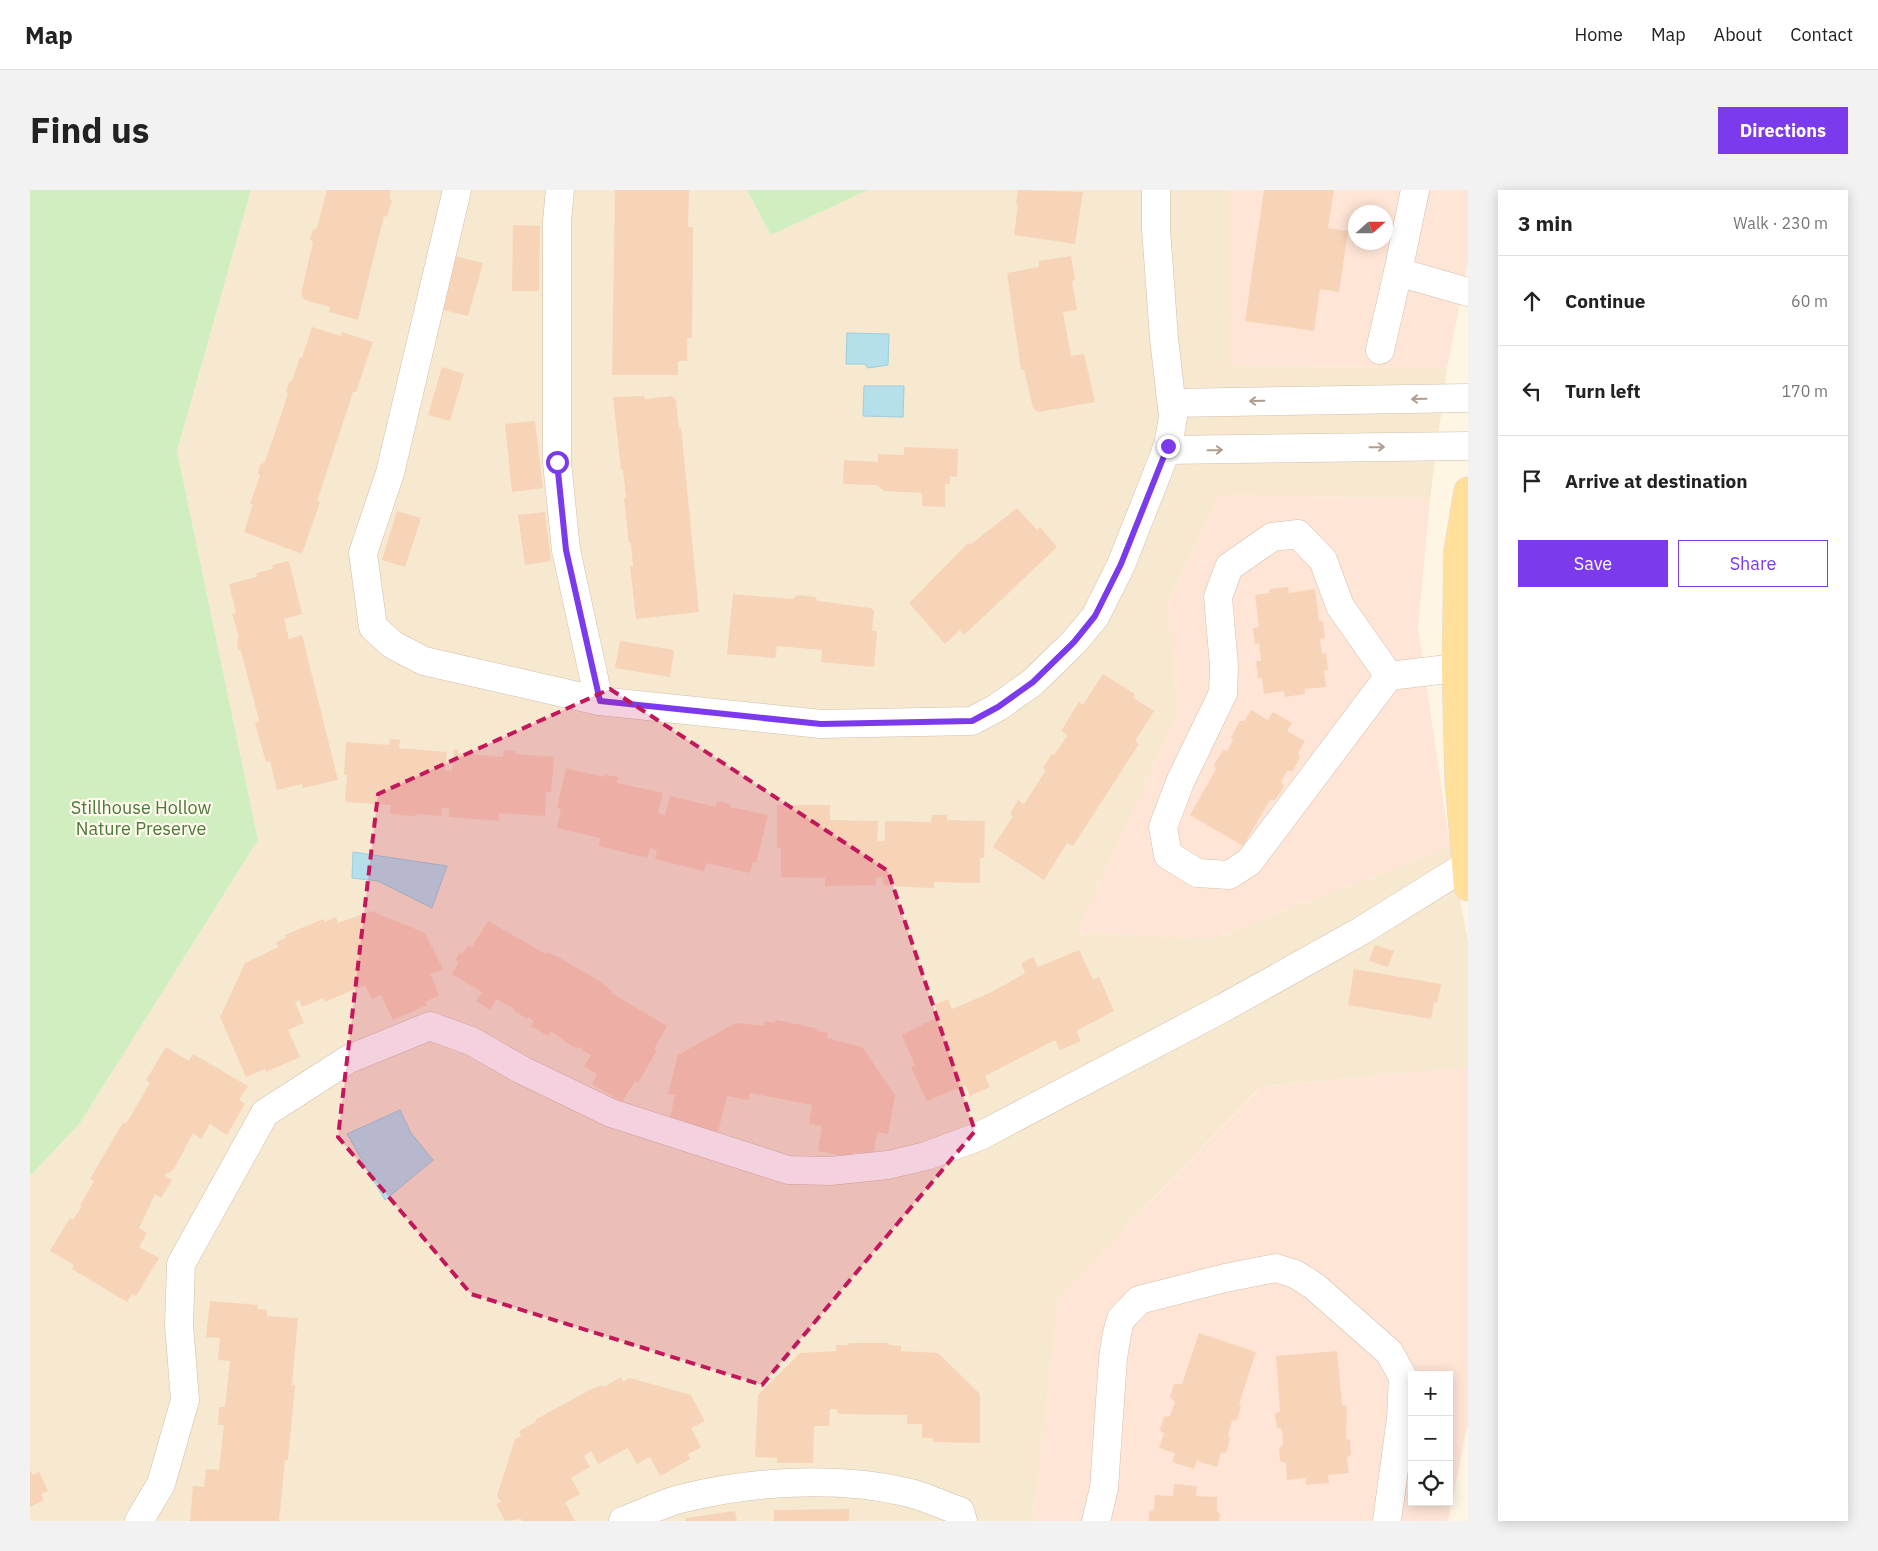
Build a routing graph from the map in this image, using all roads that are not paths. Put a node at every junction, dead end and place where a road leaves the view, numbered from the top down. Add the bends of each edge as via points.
1 (457, 190) edge
2 (560, 190) edge
3 (1156, 190) edge
4 (1415, 190) edge
5 (1398, 272) junction
6 (1468, 292) edge
7 (1380, 350) dead end
8 (1468, 398) edge
9 (1172, 403) junction
10 (1468, 446) edge
11 (1166, 450) junction
12 (1468, 491) edge
13 (1456, 668) junction
14 (1389, 676) junction
15 (600, 701) junction
16 (1467, 876) edge
17 (139, 1521) edge
18 (623, 1521) edge
19 (963, 1521) edge
20 (1096, 1521) edge
21 (1387, 1521) edge

1 - 15 lane via 390,473 363,553 373,627 393,645 424,661
2 - 15 lane via 557,462 566,550
3 - 9 lane via 1163,329
4 - 5 lane
5 - 6 lane
5 - 7 lane
8 -> 9 lane
9 - 11 lane via 1173,417
11 -> 10 lane
11 - 15 lane via 1121,564 1095,616 1033,682 972,721 821,724
12 - 13 main road via 1458,551
13 - 14 lane
13 - 16 main road
14 - 14 lane via 1250,862 1229,875 1197,873 1168,855 1163,827 1180,782 1223,693 1218,597 1229,567 1272,537 1298,534 1322,560 1340,606
16 - 17 lane via 980,1136 926,1156 888,1165 830,1171 788,1170 611,1113 471,1041 430,1026 350,1059 265,1113 181,1264 179,1325 185,1400 161,1484
18 - 19 lane via 680,1499 750,1486 829,1482 908,1492 960,1511
20 - 21 lane via 1104,1488 1113,1358 1121,1319 1138,1300 1276,1268 1295,1274 1314,1286 1390,1352 1398,1364 1403,1377 1401,1418

